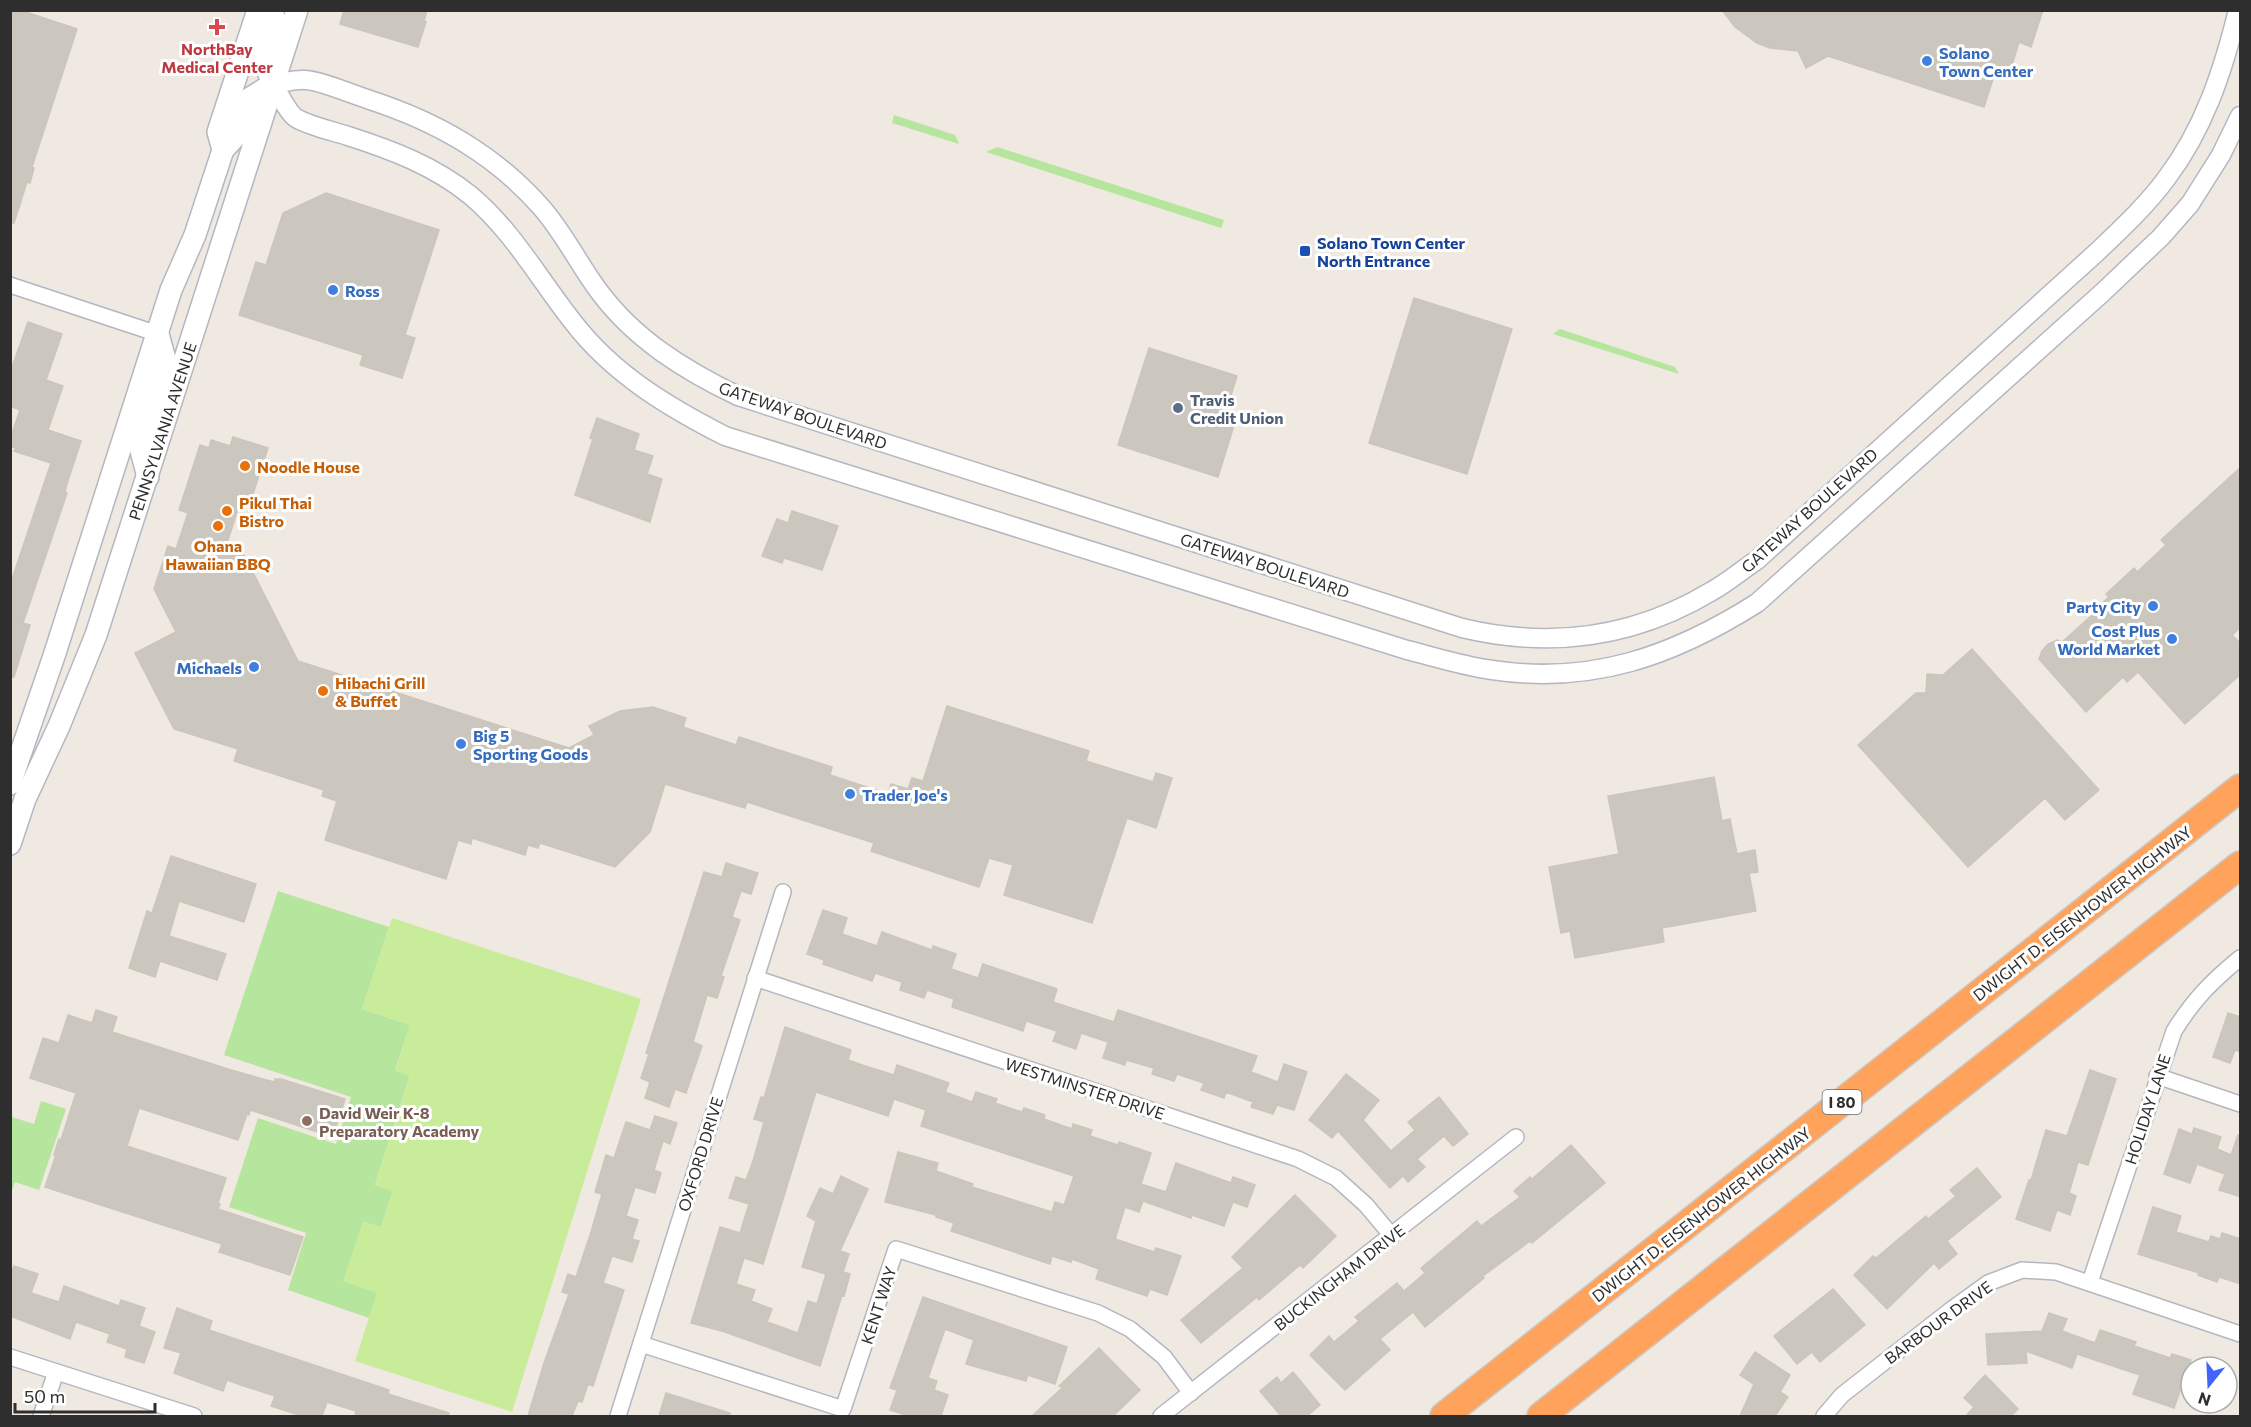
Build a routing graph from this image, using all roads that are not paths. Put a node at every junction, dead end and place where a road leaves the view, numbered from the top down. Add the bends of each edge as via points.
1 (258, 10) edge
2 (271, 10) edge
3 (297, 10) edge
4 (2238, 10) edge
5 (273, 84) junction
6 (2241, 116) edge
7 (223, 150) junction
8 (10, 285) edge
9 (198, 319) junction
10 (158, 334) junction
11 (147, 477) junction
12 (10, 784) edge
13 (2241, 788) edge
14 (10, 844) edge
15 (2241, 865) edge
16 (783, 892) dead end
17 (2241, 958) edge
18 (755, 978) junction
19 (2157, 1076) junction
20 (2241, 1104) edge
21 (1516, 1137) dead end
22 (1392, 1236) junction
23 (2090, 1282) junction
24 (2241, 1334) edge
25 (641, 1344) junction
26 (10, 1357) edge
27 (56, 1372) junction
28 (1191, 1393) junction
29 (42, 1416) edge
30 (194, 1416) edge
31 (618, 1416) edge
32 (1161, 1416) edge
33 (1444, 1416) edge
34 (1541, 1416) edge
35 (1824, 1416) edge

1 - 7 main road, PENNSYLVANIA AVENUE via 218,132
2 - 5 main road via 274,17 262,59
3 - 5 main road, PENNSYLVANIA AVENUE
4 - 5 street, GATEWAY BOULEVARD via 2221,74 2194,134 2167,178 2097,252 1757,560 1713,591 1669,614 1620,630 1573,638 1506,637 1462,628 738,396 664,355 624,320 598,290 542,208 492,162 447,131 404,111 306,80
5 - 6 street via 294,118 391,150 430,168 470,195 509,233 574,324 609,361 677,411 725,436 1407,650 1492,670 1533,673 1591,671 1643,659 1683,645 1757,603 2161,237 2190,204
5 - 7 main road via 247,100 235,137
5 - 9 main road, PENNSYLVANIA AVENUE
7 - 10 main road, PENNSYLVANIA AVENUE
8 - 10 street
9 - 10 main road
9 - 11 main road, PENNSYLVANIA AVENUE
10 - 11 main road via 166,363 140,447
10 - 12 main road, PENNSYLVANIA AVENUE
11 - 14 main road, PENNSYLVANIA AVENUE via 96,635 51,746 25,798
13 - 33 highway, DWIGHT D. EISENHOWER HIGHWAY / I 80
15 - 34 highway
16 - 18 street, OXFORD DRIVE
17 - 19 street, HOLIDAY LANE via 2191,1004 2174,1030
18 - 22 street, WESTMINSTER DRIVE via 1298,1159 1336,1178
18 - 25 street, OXFORD DRIVE
19 - 20 street
19 - 23 street, HOLIDAY LANE
21 - 22 street, BUCKINGHAM DRIVE
22 - 28 street, BUCKINGHAM DRIVE
23 - 24 street, BARBOUR DRIVE
23 - 35 street, BARBOUR DRIVE via 2056,1272 2022,1270 1988,1283 1842,1395
25 - 28 street, KENT WAY via 843,1409 896,1249 1098,1313 1130,1329 1164,1357
25 - 31 street, OXFORD DRIVE
26 - 27 street
27 - 29 street
27 - 30 street
28 - 32 street, BUCKINGHAM DRIVE

